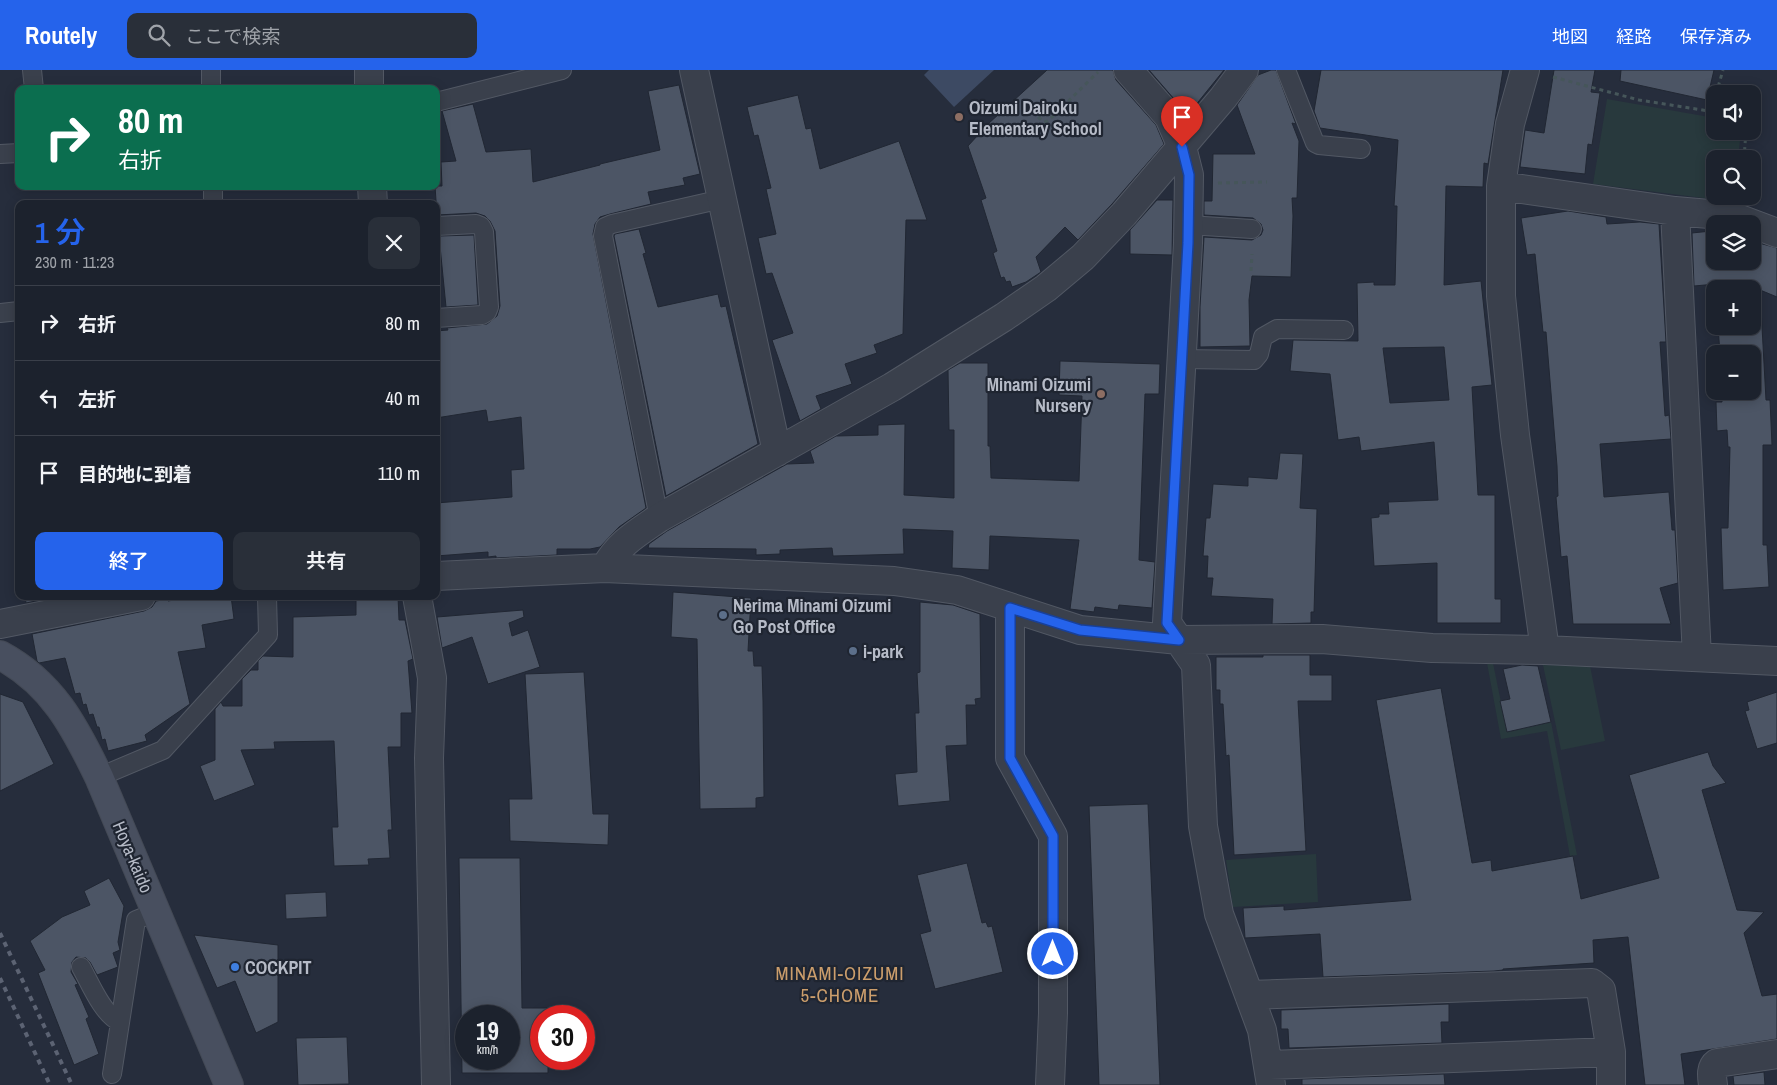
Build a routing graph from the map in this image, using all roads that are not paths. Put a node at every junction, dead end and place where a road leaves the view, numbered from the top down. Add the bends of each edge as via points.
1 (32, 70) edge
2 (211, 70) edge
3 (369, 70) edge
4 (562, 70) edge
5 (694, 70) edge
6 (1128, 70) edge
7 (1244, 70) edge
8 (1286, 70) edge
9 (1524, 70) edge
10 (34, 85) edge
11 (211, 85) edge
12 (369, 85) edge
13 (440, 101) edge
14 (1182, 147) junction
15 (1361, 149) dead end
16 (15, 153) edge
17 (0, 154) edge
18 (1501, 186) junction
19 (722, 199) junction
20 (1676, 211) junction
21 (1188, 225) junction
22 (440, 226) edge
23 (1252, 229) dead end
24 (1777, 233) edge
25 (15, 311) edge
26 (0, 313) edge
27 (440, 318) edge
28 (1344, 330) dead end
29 (1181, 359) junction
30 (778, 452) junction
31 (659, 518) junction
32 (605, 568) junction
33 (440, 576) edge
34 (119, 600) edge
35 (267, 600) edge
36 (418, 600) edge
37 (1010, 608) junction
38 (0, 624) edge
39 (1179, 640) junction
40 (1545, 650) junction
41 (0, 655) edge
42 (1697, 657) junction
43 (1777, 661) edge
44 (99, 777) junction
45 (156, 912) junction
46 (81, 967) dead end
47 (1249, 995) junction
48 (120, 1022) junction
49 (1611, 1052) junction
50 (1777, 1054) edge
51 (112, 1074) dead end
52 (1270, 1075) edge
53 (229, 1085) edge
54 (436, 1085) edge
55 (1050, 1085) edge
56 (1611, 1085) edge
57 (1713, 1085) edge

1 - 10 lane
2 - 11 lane
3 - 12 street
4 - 13 lane
5 - 19 street
6 - 14 street via 1169,118
7 - 14 street
8 - 15 lane via 1316,143
9 - 18 street via 1510,124
14 - 21 street via 1189,175
14 - 30 street via 1083,257 1046,288 1004,318 892,387
16 - 17 lane
18 - 20 street
18 - 40 street via 1501,296 1515,435
19 - 30 street
19 - 31 lane via 612,224 605,227 603,236
20 - 24 street via 1732,216
20 - 42 street
21 - 23 lane
21 - 29 street
22 - 27 lane via 481,226 489,307 482,315
25 - 26 lane
28 - 29 lane via 1277,329 1263,337 1254,360
29 - 39 street via 1167,623
30 - 31 street
31 - 32 street via 629,538
32 - 33 street
32 - 37 street via 894,581 957,590
34 - 38 street
35 - 44 lane via 268,635 162,750
36 - 54 street via 432,678 429,758
37 - 39 street via 1080,630
37 - 55 street via 1010,758 1053,836
39 - 40 street via 1322,639 1432,648
39 - 47 street via 1196,665 1203,826 1219,914
40 - 42 street
41 - 44 main road, Hoya-kaido via 29,673 47,690 80,737
42 - 43 street
44 - 45 main road, Hoya-kaido
45 - 48 lane via 136,920
45 - 53 main road, Hoya-kaido
46 - 48 lane via 113,1019
47 - 49 street via 1592,983 1600,990
47 - 52 street via 1262,1030
48 - 51 lane
49 - 52 street
49 - 56 street
50 - 57 street via 1717,1063 1712,1069

